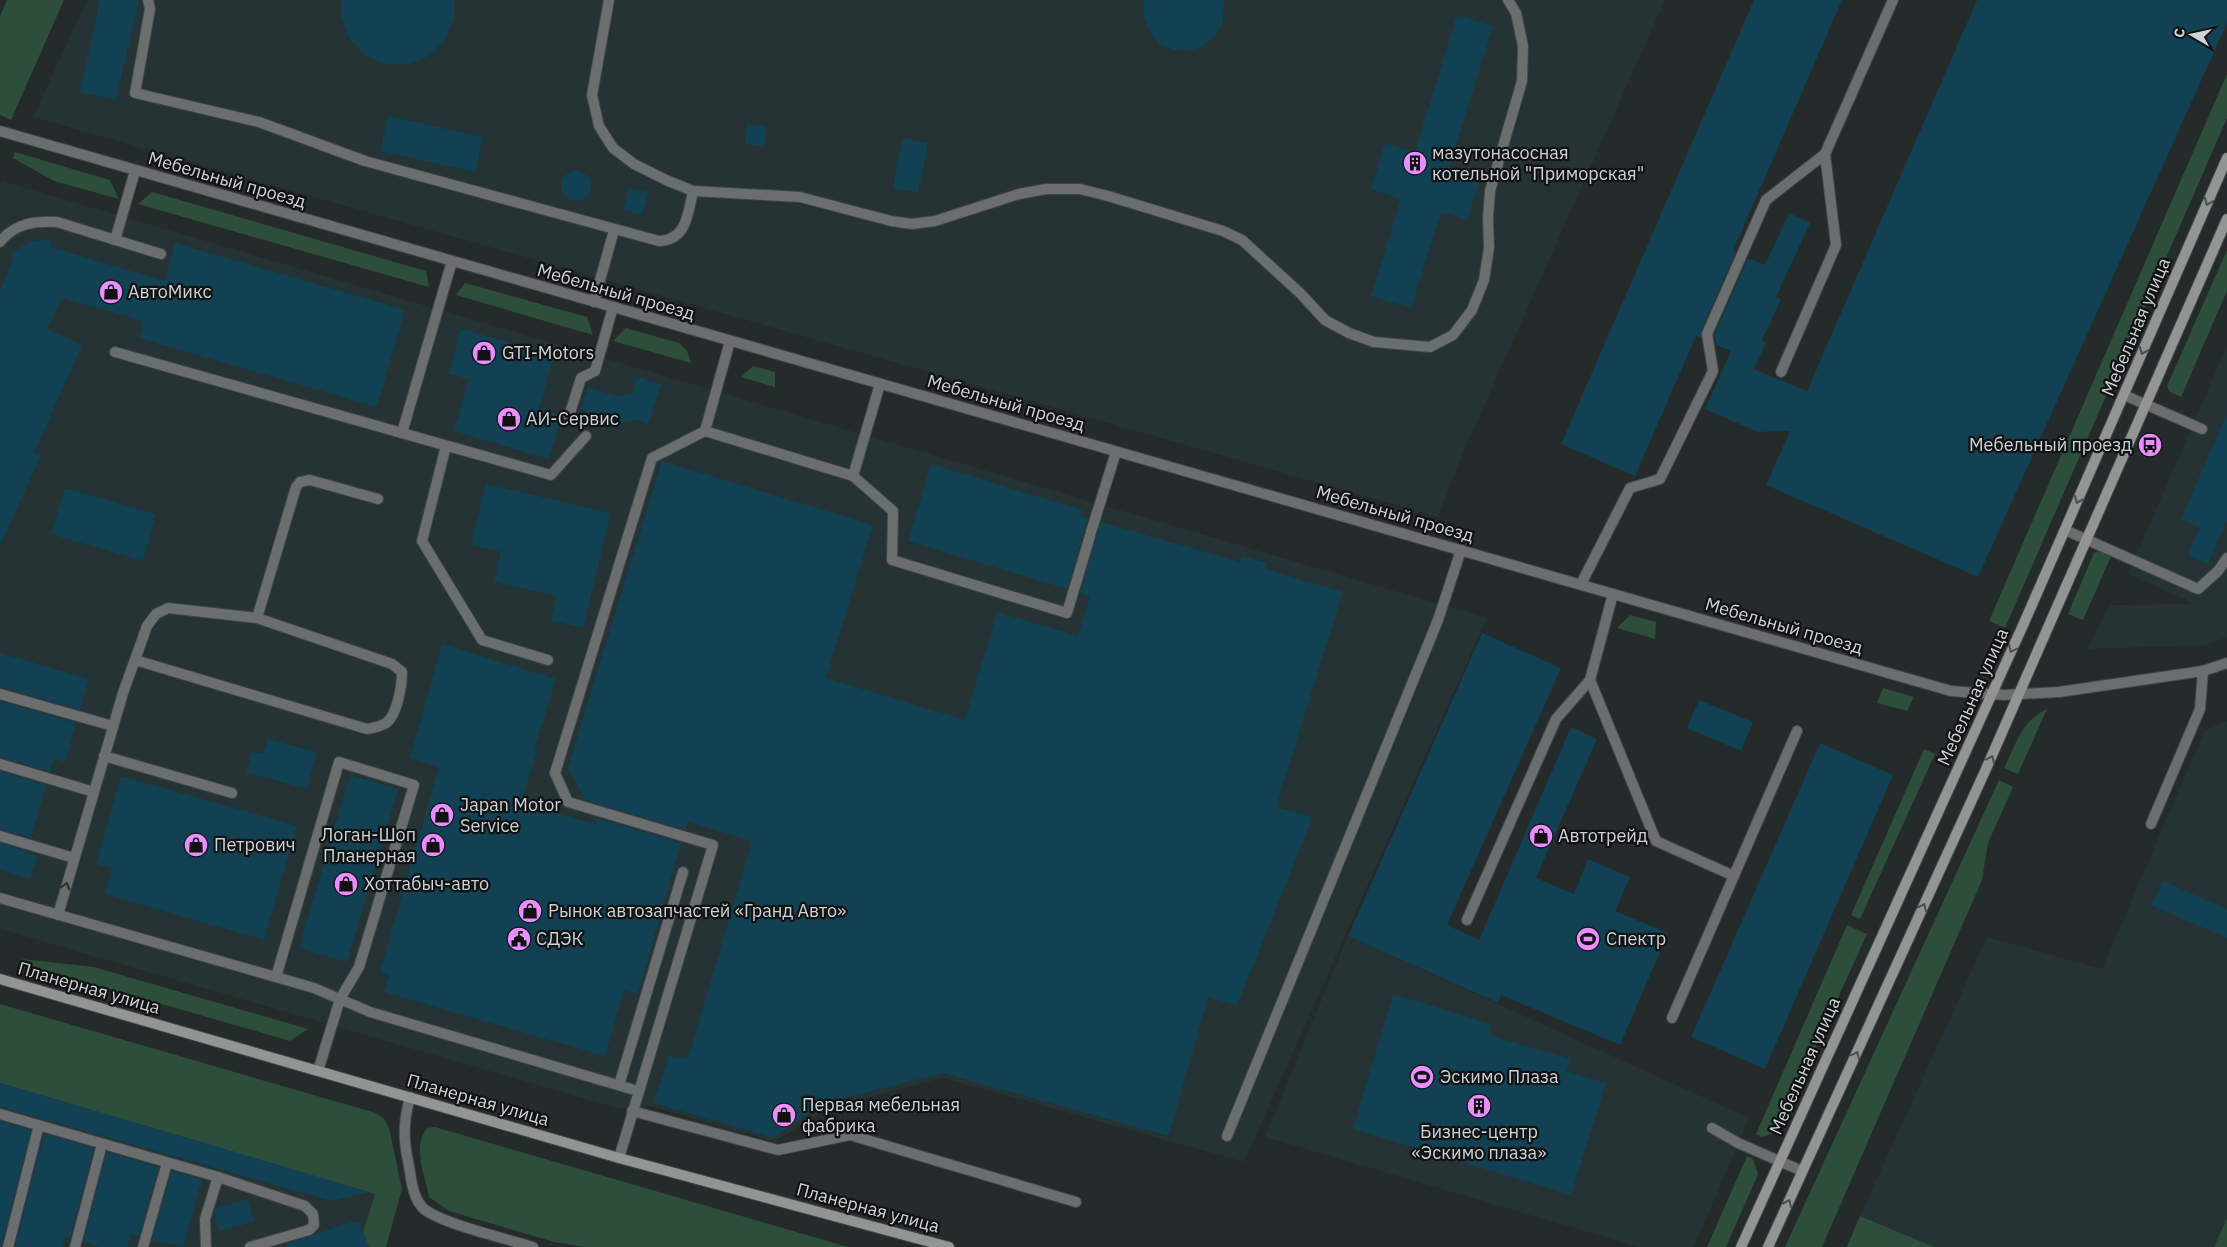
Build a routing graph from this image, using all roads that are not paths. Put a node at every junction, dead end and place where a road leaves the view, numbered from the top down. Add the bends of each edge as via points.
1 (148, 0) edge
2 (609, 0) edge
3 (1508, 0) edge
4 (1893, 0) edge
5 (0, 131) edge
6 (1825, 154) junction
7 (2227, 158) edge
8 (135, 171) junction
9 (693, 191) junction
10 (2227, 219) edge
11 (614, 230) junction
12 (115, 240) junction
13 (0, 242) edge
14 (161, 254) dead end
15 (452, 261) junction
16 (594, 302) junction
17 (613, 307) junction
18 (730, 341) junction
19 (115, 352) dead end
20 (1780, 372) dead end
21 (880, 384) junction
22 (2124, 395) junction
23 (2146, 404) junction
24 (569, 416) dead end
25 (2202, 429) dead end
26 (705, 431) junction
27 (402, 433) junction
28 (586, 436) dead end
29 (446, 446) junction
30 (1116, 452) junction
31 (853, 476) junction
32 (378, 499) dead end
33 (2065, 530) junction
34 (2087, 540) junction
35 (1461, 550) junction
36 (2227, 558) edge
37 (1581, 584) junction
38 (1613, 594) junction
39 (257, 618) junction
40 (135, 660) junction
41 (548, 660) dead end
42 (2227, 663) edge
43 (2203, 671) junction
44 (1590, 680) junction
45 (0, 694) edge
46 (1992, 694) junction
47 (2019, 694) junction
48 (113, 726) junction
49 (1797, 732) dead end
50 (104, 756) junction
51 (0, 764) edge
52 (94, 792) junction
53 (232, 793) dead end
54 (2151, 824) dead end
55 (0, 836) edge
56 (74, 858) junction
57 (683, 872) dead end
58 (1734, 876) junction
59 (0, 898) edge
60 (58, 915) junction
61 (1466, 920) dead end
62 (276, 977) junction
63 (0, 979) edge
64 (340, 999) junction
65 (1672, 1018) dead end
66 (318, 1071) junction
67 (619, 1085) junction
68 (638, 1091) junction
69 (410, 1097) junction
70 (632, 1111) junction
71 (0, 1114) edge
72 (39, 1125) junction
73 (1712, 1128) dead end
74 (1227, 1136) dead end
75 (102, 1144) junction
76 (619, 1158) junction
77 (1780, 1161) junction
78 (168, 1163) junction
79 (1802, 1171) junction
80 (218, 1177) junction
81 (1076, 1202) dead end
82 (8, 1247) edge
83 (74, 1247) edge
84 (143, 1247) edge
85 (206, 1247) edge
86 (250, 1247) edge
87 (533, 1247) edge
88 (949, 1247) edge
89 (1741, 1247) edge
90 (1768, 1247) edge

1 - 11 street via 150,9 135,93 259,122 365,161
2 - 9 street via 592,95 599,126 613,148 634,164
3 - 9 street via 1516,13 1523,46 1522,81 1490,191 1489,248 1484,280 1472,310 1453,335 1430,348 1374,342 1348,334 1325,320 1242,240 1223,231 1080,189 1046,189 1019,194 935,221 912,224 800,197
4 - 6 street
5 - 8 street, Мебельный проезд
6 - 20 street via 1836,245
6 - 37 street via 1766,200 1707,334 1713,371 1660,479 1630,488
7 -> 22 street, Мебельная улица
8 - 12 street
8 - 15 street, Мебельный проезд
9 - 11 street via 685,222 679,234 669,241
10 - 23 street
11 - 16 street
12 - 13 street via 57,222 40,221 24,224
12 - 14 street
15 - 16 street, Мебельный проезд
15 - 27 street
16 - 17 street, Мебельный проезд
17 - 18 street, Мебельный проезд
17 - 24 street via 595,371 581,378
18 - 21 street, Мебельный проезд
18 - 26 street
19 - 27 street
21 - 30 street, Мебельный проезд
21 - 31 street
22 - 23 street
22 -> 33 street, Мебельная улица
23 - 25 street
23 - 34 street
26 - 31 street
26 - 68 street via 652,458 555,773 568,802 713,845
27 - 29 street
28 - 29 street via 551,476
29 - 41 street via 422,541 482,640
30 - 31 street via 1066,613 892,560 893,511
30 - 35 street, Мебельный проезд
32 - 39 street via 310,480 300,482 296,486
33 - 34 street
33 -> 46 street, Мебельная улица
34 - 36 street via 2198,589
34 - 47 street
35 - 37 street, Мебельный проезд
35 - 74 street via 1438,620
37 - 38 street, Мебельный проезд
38 - 44 street
38 - 46 street, Мебельный проезд via 1951,691
39 - 40 street via 168,608 156,614 147,626
39 - 40 street via 392,664 402,672 393,714 387,723 367,729
40 - 48 street
42 - 43 street, Мебельный проезд
43 - 47 street, Мебельный проезд via 2059,692
43 - 54 street via 2200,709
44 - 58 street via 1656,841
44 - 61 street via 1556,719
45 - 48 street
46 - 47 street, Мебельный проезд
46 - 77 street, Мебельная улица
79 -> 47 street
48 - 50 street
49 - 58 street
50 - 52 street
50 - 53 street
51 - 52 street
52 - 56 street
55 - 56 street
60 -> 56 street
57 - 67 street
58 - 65 street
59 - 60 street
60 - 62 street
62 - 64 street
62 - 64 street via 339,762 414,785 359,967
63 - 66 street, Планерная улица
64 - 66 street
64 - 67 street via 370,1012
66 - 69 street, Планерная улица
67 - 68 street
68 - 70 street
69 - 76 street, Планерная улица
69 - 87 street via 404,1121 404,1144 414,1193 423,1208 441,1218
70 - 76 street
70 - 81 street via 778,1150 850,1135
71 - 72 street
72 - 75 street
72 - 82 street
73 - 77 street
75 - 78 street
75 - 83 street
76 - 88 street, Планерная улица
77 - 79 street
77 - 89 street, Мебельная улица
78 - 80 street
78 - 84 street
90 -> 79 street
80 - 85 street via 205,1219
80 - 86 street via 305,1206 313,1214 314,1225 309,1230

